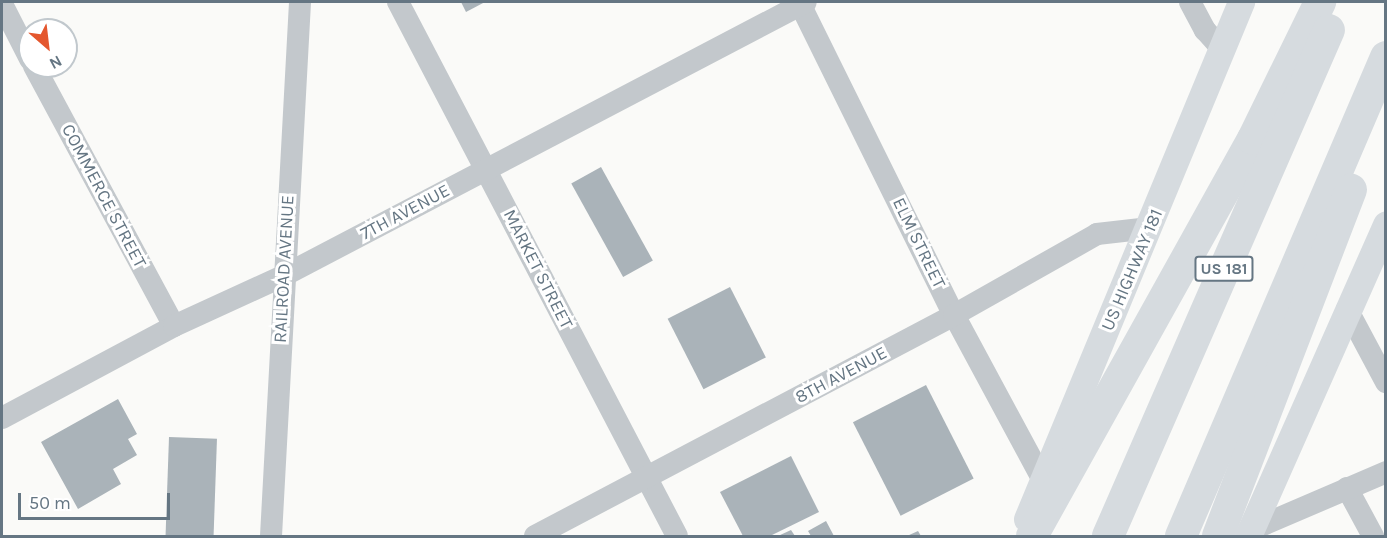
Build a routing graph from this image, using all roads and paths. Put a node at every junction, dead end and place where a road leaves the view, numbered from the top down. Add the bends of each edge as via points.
1 (300, 2) edge
2 (398, 2) edge
3 (802, 2) edge
4 (1190, 2) edge
5 (1241, 2) edge
6 (1320, 2) edge
7 (1341, 2) edge
8 (2, 4) edge
9 (9, 38) edge
10 (1222, 49) junction
11 (1386, 57) edge
12 (40, 78) edge
13 (1386, 101) edge
14 (487, 170) junction
15 (1386, 224) edge
16 (1150, 228) junction
17 (284, 276) junction
18 (1347, 309) junction
19 (954, 315) junction
20 (174, 327) junction
21 (1386, 382) edge
22 (2, 418) edge
23 (1386, 471) edge
24 (646, 477) junction
25 (1044, 482) junction
26 (1347, 488) junction
27 (1250, 533) edge
28 (271, 537) edge
29 (535, 537) edge
30 (677, 537) edge
31 (1018, 537) edge
32 (1032, 537) edge
33 (1108, 537) edge
34 (1182, 537) edge
35 (1218, 537) edge
36 (1372, 537) edge

1 - 17 street, RAILROAD AVENUE
2 - 14 street, MARKET STREET
3 - 14 street, 7TH AVENUE
3 - 19 street, ELM STREET
4 - 10 street via 1205,30
5 - 10 main road, US HIGHWAY 181
6 - 32 highway via 1253,139
7 - 33 highway, US 181
8 - 9 street
10 - 16 main road, US HIGHWAY 181
11 - 34 highway
12 - 20 street, COMMERCE STREET
13 - 35 highway
14 - 17 street, 7TH AVENUE
14 - 24 street, MARKET STREET
15 - 18 main road
16 - 19 street, 8TH AVENUE via 1097,234
16 - 25 main road, US HIGHWAY 181
17 - 20 street, 7TH AVENUE
17 - 28 street, RAILROAD AVENUE
18 - 21 street
18 - 27 main road
19 - 24 street, 8TH AVENUE
19 - 25 street, ELM STREET
20 - 22 street, 7TH AVENUE
23 - 26 street
24 - 29 street, 8TH AVENUE
24 - 30 street, MARKET STREET
25 - 31 main road, US HIGHWAY 181
26 - 27 street
26 - 36 street

